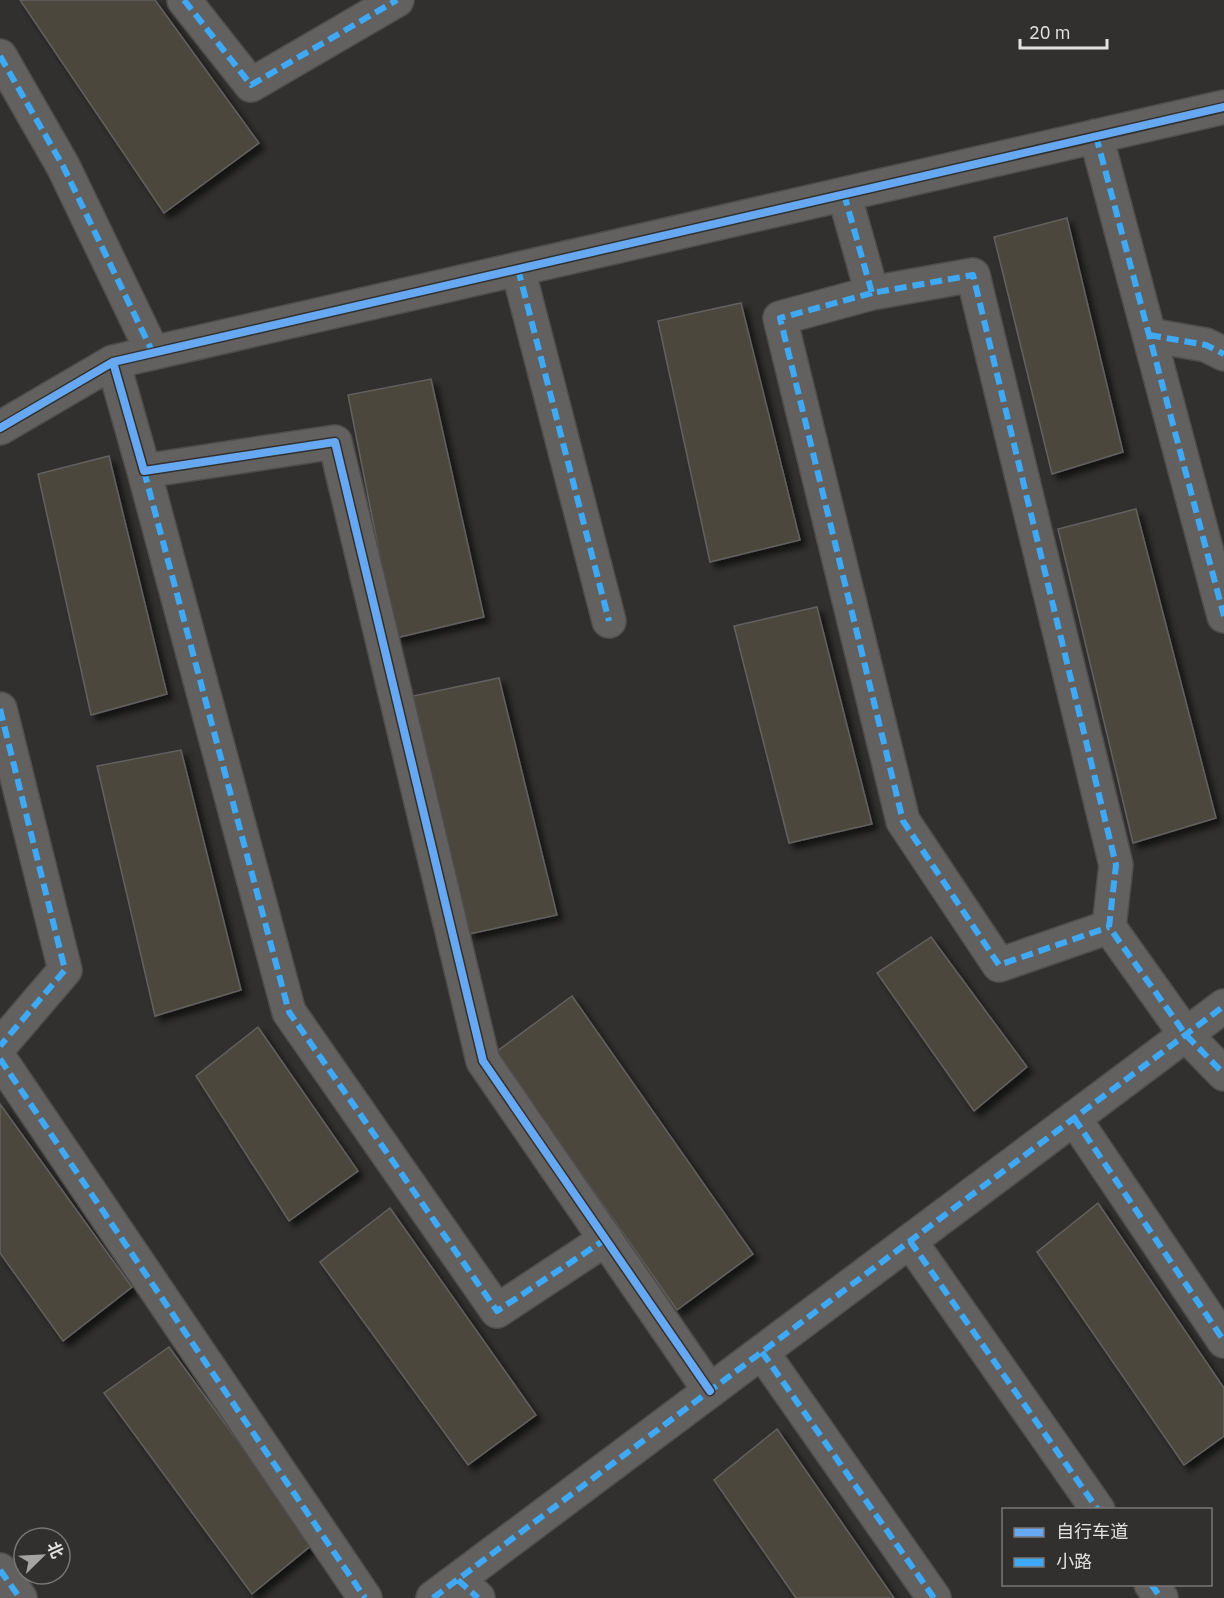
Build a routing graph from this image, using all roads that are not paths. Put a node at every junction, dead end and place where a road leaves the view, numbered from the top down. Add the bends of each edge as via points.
1 (184, 0) edge
2 (397, 0) edge
3 (0, 56) edge
4 (1224, 107) edge
5 (1096, 136) junction
6 (844, 194) junction
7 (518, 269) junction
8 (872, 293) junction
9 (1149, 335) junction
10 (153, 353) junction
11 (1224, 354) edge
12 (114, 362) junction
13 (0, 428) edge
14 (144, 471) junction
15 (1224, 616) edge
16 (609, 621) dead end
17 (0, 709) edge
18 (1109, 927) junction
19 (1224, 1006) edge
20 (1186, 1035) junction
21 (0, 1046) edge
22 (0, 1059) edge
23 (1224, 1074) edge
24 (1074, 1118) junction
25 (606, 1239) junction
26 (910, 1241) junction
27 (1224, 1341) edge
28 (762, 1352) junction
29 (710, 1391) junction
30 (1097, 1508) edge
31 (0, 1570) edge
32 (456, 1592) edge
33 (20, 1598) edge
34 (365, 1598) edge
35 (934, 1598) edge

1 - 2 street via 251,85
3 - 10 street via 63,166
4 - 5 street
5 - 6 street
5 - 9 street
6 - 7 street
6 - 8 street
7 - 10 street
7 - 16 street
8 - 18 street via 973,275 1116,865
8 - 18 street via 780,318 903,821 999,965
9 - 11 street via 1206,345
9 - 15 street
10 - 12 street
12 - 13 street
12 - 14 street
14 - 25 street via 335,442 483,1061
14 - 25 street via 289,1012 496,1311
17 - 21 street via 65,970
18 - 20 street
19 - 20 street
20 - 23 street
20 - 24 street
22 - 34 street
24 - 26 street
24 - 27 street
25 - 29 street
26 - 28 street
26 - 30 street
28 - 29 street
28 - 35 street
29 - 32 street
31 - 33 street

